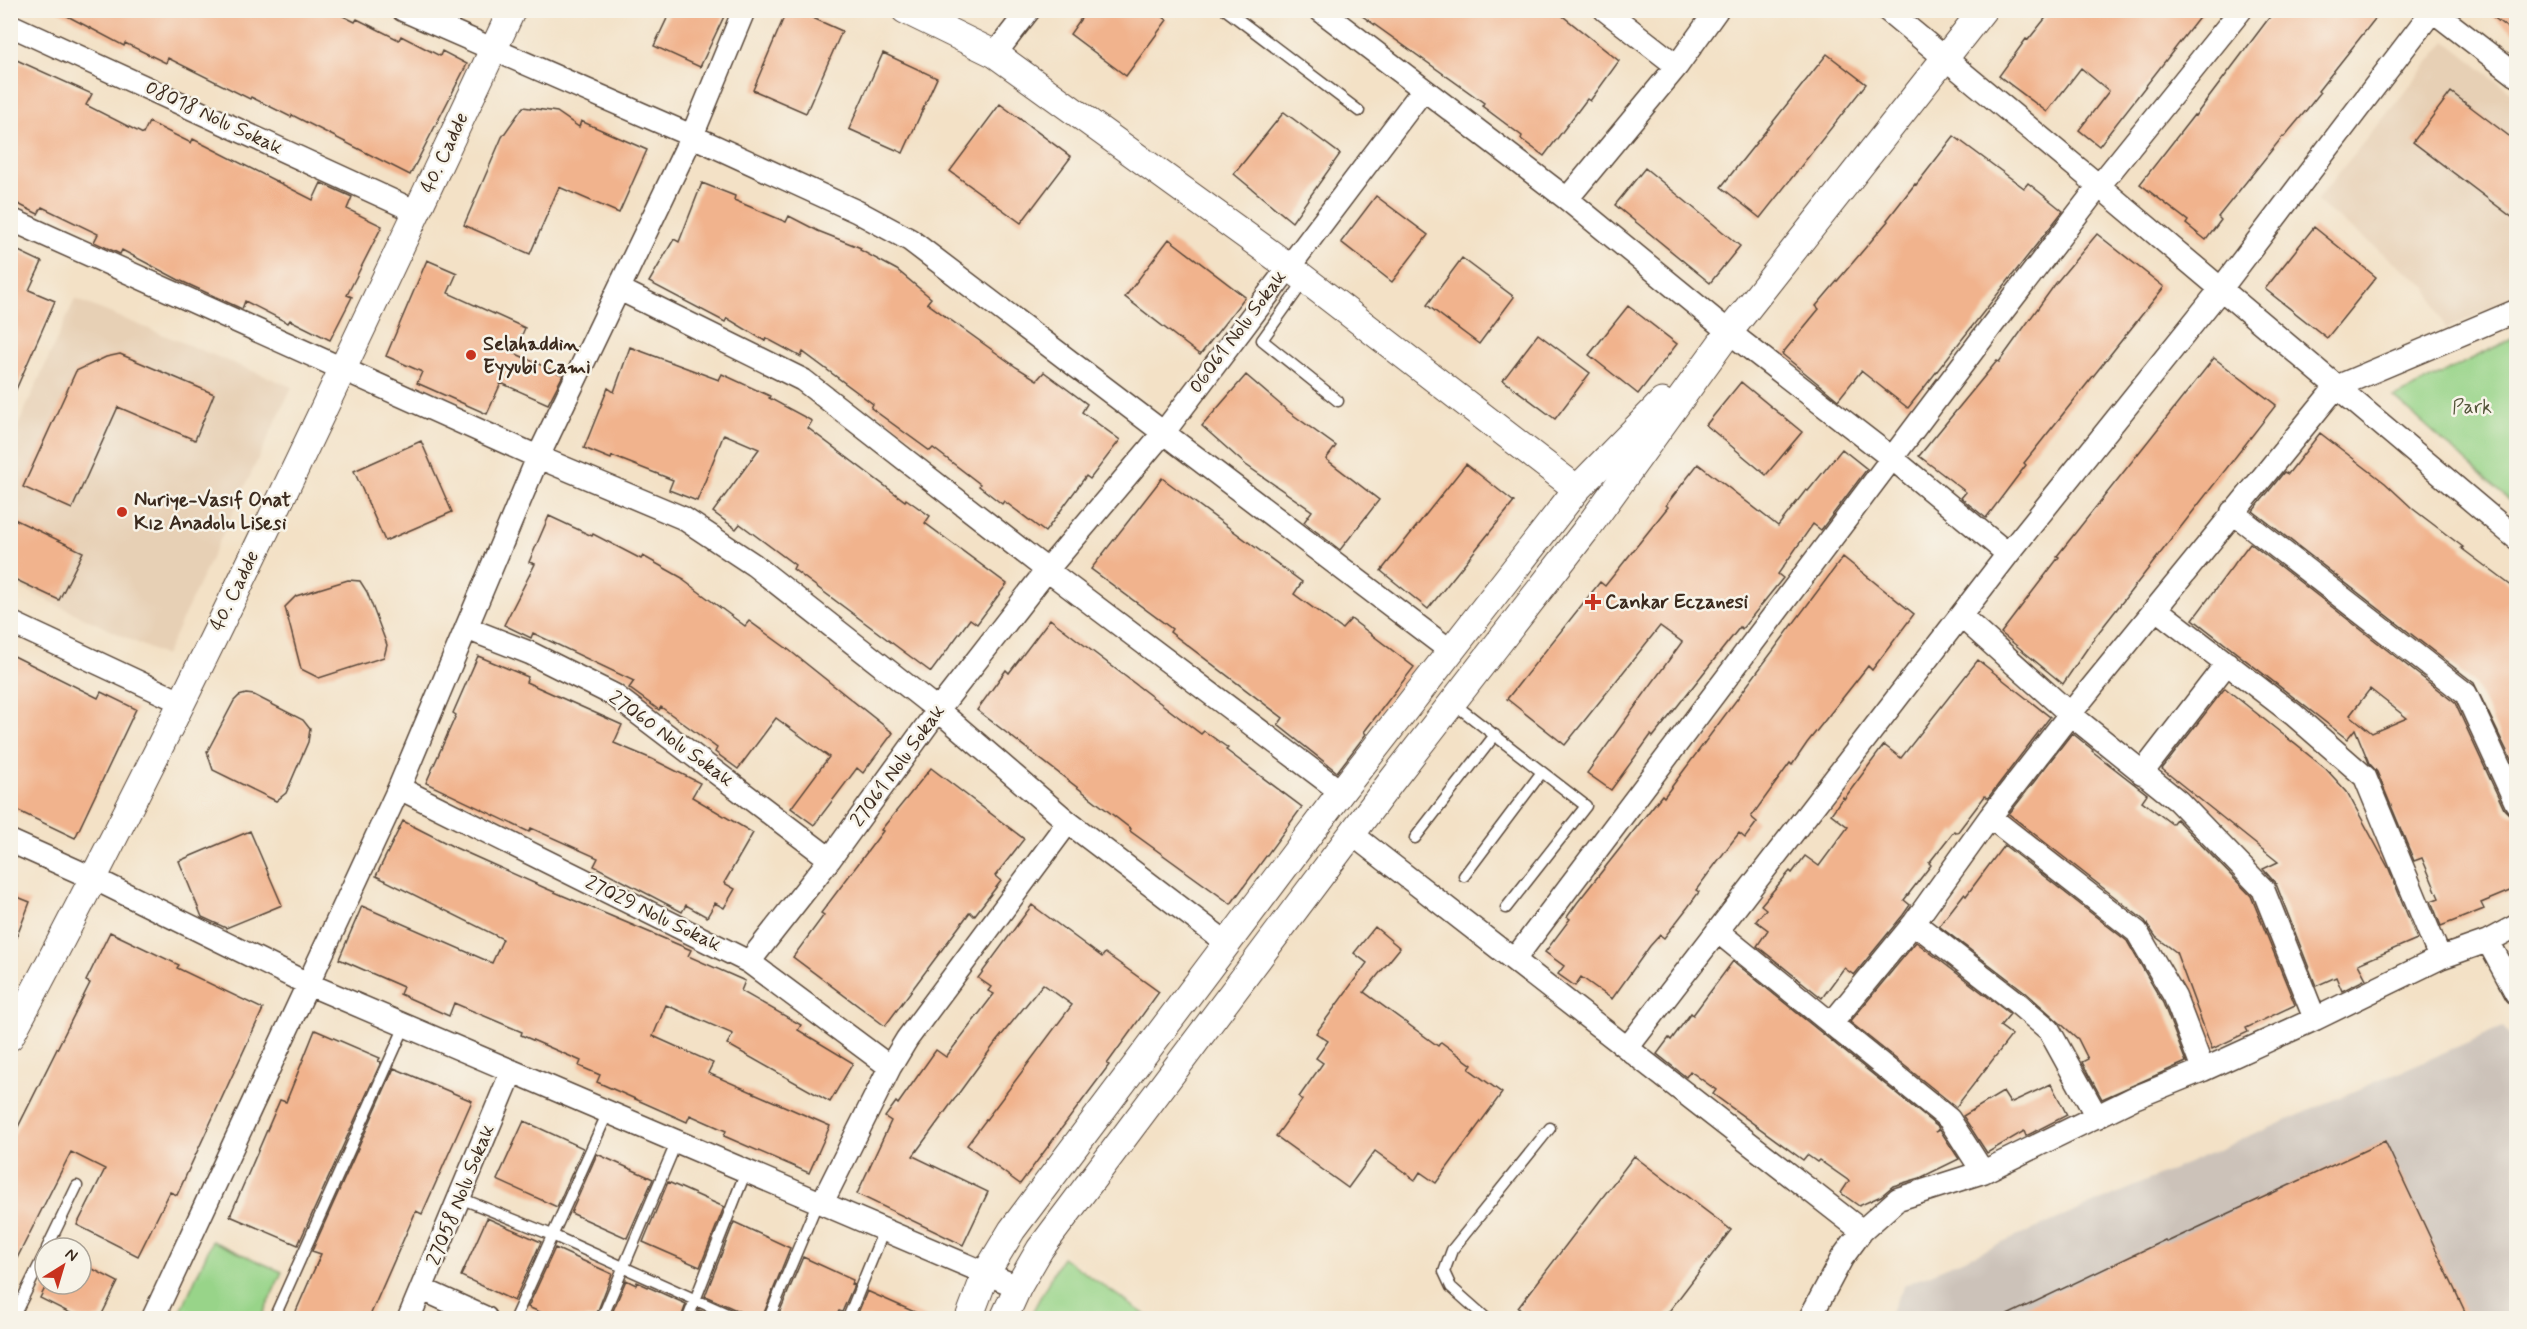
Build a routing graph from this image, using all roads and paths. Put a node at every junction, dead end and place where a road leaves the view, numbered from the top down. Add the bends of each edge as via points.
1 (403, 10) edge
2 (512, 10) edge
3 (744, 10) edge
4 (905, 10) edge
5 (1029, 10) edge
6 (1226, 10) edge
7 (1320, 10) edge
8 (1605, 10) edge
9 (1717, 10) edge
10 (1887, 10) edge
11 (1983, 10) edge
12 (2241, 10) edge
13 (2433, 11) edge
14 (10, 25) edge
15 (493, 51) junction
16 (995, 54) junction
17 (1945, 59) junction
18 (1677, 66) junction
19 (2517, 75) edge
20 (1423, 90) junction
21 (1359, 111) dead end
22 (692, 136) junction
23 (2100, 186) junction
24 (1567, 200) junction
25 (417, 212) junction
26 (12, 223) edge
27 (1296, 273) junction
28 (619, 289) junction
29 (2220, 290) junction
30 (2517, 311) edge
31 (1729, 332) junction
32 (342, 370) junction
33 (2336, 387) junction
34 (1338, 401) dead end
35 (1164, 432) junction
36 (538, 457) junction
37 (1893, 459) junction
38 (1577, 489) junction
39 (2232, 512) junction
40 (2517, 538) edge
41 (2008, 554) junction
42 (1047, 570) junction
43 (2156, 609) junction
44 (1961, 616) junction
45 (10, 622) edge
46 (466, 628) junction
47 (1452, 652) junction
48 (2227, 663) junction
49 (181, 702) junction
50 (1453, 702) junction
51 (938, 710) junction
52 (2070, 714) junction
53 (1495, 735) junction
54 (1542, 772) junction
55 (2142, 773) junction
56 (399, 788) junction
57 (1341, 792) junction
58 (2517, 803) edge
59 (1990, 817) junction
60 (1068, 822) junction
61 (1352, 834) junction
62 (1415, 838) dead end
63 (10, 841) edge
64 (830, 859) junction
65 (1464, 876) dead end
66 (95, 879) junction
67 (1506, 908) dead end
68 (1914, 923) junction
69 (2517, 926) edge
70 (1717, 931) junction
71 (2488, 941) junction
72 (1228, 944) junction
73 (2440, 958) junction
74 (1514, 960) junction
75 (749, 962) junction
76 (308, 984) junction
77 (2517, 993) edge
78 (2315, 1019) junction
79 (1832, 1023) junction
80 (405, 1026) junction
81 (10, 1037) edge
82 (1628, 1047) junction
83 (890, 1067) junction
84 (2203, 1070) junction
85 (512, 1071) junction
86 (608, 1112) junction
87 (2097, 1117) junction
88 (1550, 1128) dead end
89 (677, 1142) junction
90 (746, 1171) junction
91 (1983, 1172) junction
92 (77, 1186) dead end
93 (460, 1198) junction
94 (820, 1202) junction
95 (884, 1230) junction
96 (1862, 1231) junction
97 (552, 1235) junction
98 (53, 1236) edge
99 (624, 1268) junction
100 (986, 1273) junction
101 (33, 1277) edge
102 (1018, 1287) junction
103 (422, 1289) junction
104 (695, 1300) junction
105 (13, 1318) edge
106 (153, 1318) edge
107 (274, 1318) edge
108 (409, 1318) edge
109 (486, 1318) edge
110 (514, 1318) edge
111 (602, 1318) edge
112 (688, 1318) edge
113 (736, 1318) edge
114 (769, 1318) edge
115 (848, 1318) edge
116 (969, 1318) edge
117 (1004, 1318) edge
118 (1486, 1318) edge
119 (1810, 1318) edge

1 - 15 street
2 - 15 street, 40. Cadde
3 - 22 street
4 - 16 street
5 - 16 street
6 - 21 lane
7 - 20 street
8 - 18 street
9 - 18 street
10 - 17 street
11 - 17 street
12 - 23 street
13 - 19 street
13 - 29 street
14 - 25 street, 08018 Nolu Sokak
15 - 22 street
15 - 25 street, 40. Cadde
16 - 27 street
17 - 23 street
17 - 31 street
18 - 24 street
20 - 24 street
20 - 27 street, 06061 Nolu Sokak
22 - 28 street
22 - 35 street via 910,240
23 - 29 street
23 - 37 street
24 - 31 street
25 - 32 street, 40. Cadde
26 - 32 street
27 - 34 lane via 1262,340
27 - 35 street, 06061 Nolu Sokak
27 - 38 street
28 - 36 street
28 - 42 street via 803,380
29 - 33 street
29 - 41 street
30 - 33 street
31 - 37 street
31 - 38 street
31 - 50 street via 1586,530
32 - 36 street
32 - 49 street, 40. Cadde
33 - 39 street
33 - 40 street
35 - 42 street, 06061 Nolu Sokak
35 - 47 street
36 - 46 street
36 - 51 street via 683,518 754,565
37 - 41 street
37 - 74 street
38 - 47 street
39 - 43 street
39 - 58 street via 2466,694
41 - 44 street
42 - 51 street, 27061 Nolu Sokak
42 - 57 street
43 - 48 street
43 - 52 street
44 - 52 street
44 - 70 street
45 - 49 street
46 - 56 street
46 - 64 street, 27060 Nolu Sokak via 530,653 614,695
47 - 57 street
48 - 55 street
48 - 73 street via 2365,777
49 - 66 street, 40. Cadde
50 - 53 lane
50 - 61 street
51 - 60 street
51 - 64 street, 27061 Nolu Sokak
52 - 55 street
52 - 59 street
53 - 54 lane
53 - 62 lane
54 - 65 lane
54 - 67 lane via 1586,806
55 - 78 street via 2178,801 2264,889
56 - 75 street, 27029 Nolu Sokak
56 - 76 street
57 - 72 street
59 - 68 street
59 - 84 street via 2137,932 2175,997
60 - 72 street
60 - 83 street via 906,1039
61 - 74 street
61 - 102 street via 1040,1249
63 - 66 street
64 - 75 street, 27061 Nolu Sokak
66 - 76 street
66 - 81 street, 40. Cadde
68 - 79 street
68 - 87 street via 2049,1030
69 - 71 street
70 - 79 street
70 - 82 street
71 - 73 street
71 - 77 street
72 - 100 street via 1012,1230
73 - 78 street
74 - 82 street
75 - 83 street, 27029 Nolu Sokak
76 - 80 street
76 - 106 street
78 - 84 street
79 - 91 street via 1949,1119
80 - 85 street
80 - 107 lane
82 - 96 street
83 - 94 street
84 - 87 street
85 - 86 street
85 - 93 street, 27058 Nolu Sokak
86 - 89 street
86 - 97 lane
87 - 91 street
88 - 118 lane via 1452,1250 1444,1272 1451,1287
89 - 90 street
89 - 99 lane
90 - 94 street
90 - 104 lane
91 - 96 street via 1898,1199
92 - 98 lane
93 - 97 lane
93 - 103 street, 27058 Nolu Sokak
94 - 95 street
94 - 114 lane
95 - 100 street
95 - 115 lane
96 - 119 street via 1842,1258
97 - 99 lane
97 - 110 lane
99 - 104 lane
99 - 111 lane
100 - 102 street
100 - 116 street
101 - 105 lane
102 - 117 street
103 - 108 street, 27058 Nolu Sokak
103 - 109 street
104 - 112 lane
104 - 113 lane

